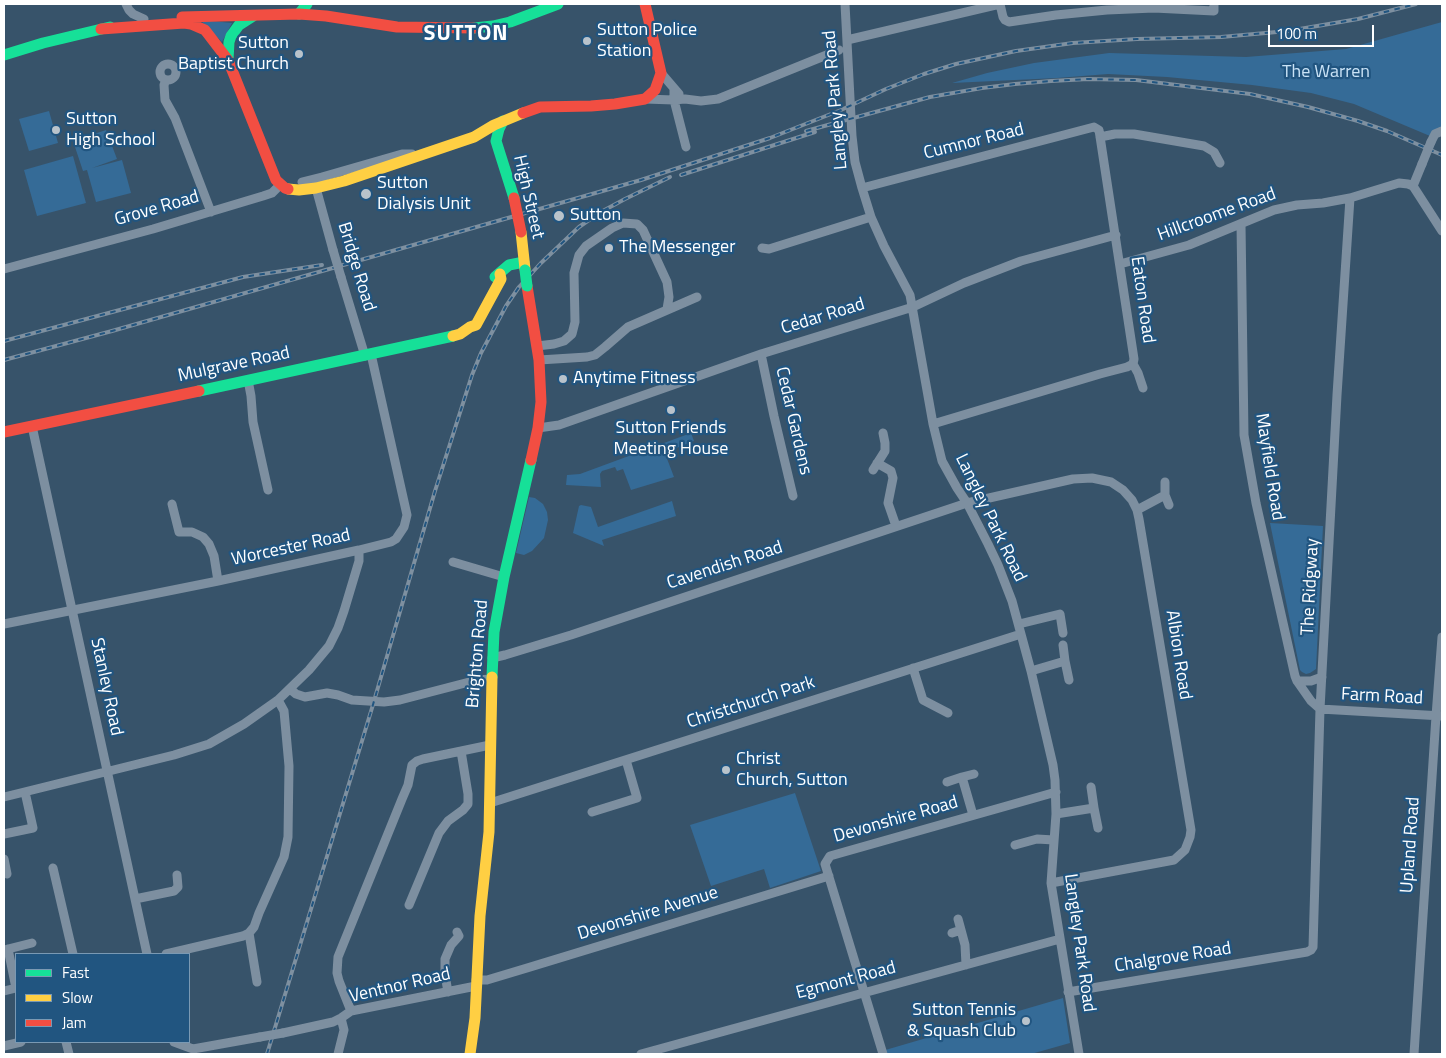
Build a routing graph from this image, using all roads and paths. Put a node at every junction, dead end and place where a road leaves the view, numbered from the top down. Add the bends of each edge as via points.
1 (126, 4) edge
2 (307, 4) edge
3 (558, 4) edge
4 (645, 4) edge
5 (845, 4) edge
6 (954, 4) edge
7 (1000, 4) edge
8 (1214, 4) edge
9 (1106, 7) edge
10 (957, 13) junction
11 (299, 14) junction
12 (254, 15) junction
13 (144, 19) junction
14 (101, 29) junction
15 (847, 40) junction
16 (839, 50) dead end
17 (4, 55) edge
18 (228, 60) junction
19 (661, 73) junction
20 (166, 80) dead end
21 (674, 90) junction
22 (645, 98) junction
23 (684, 99) junction
24 (674, 100) junction
25 (503, 121) junction
26 (1094, 127) joint
27 (1442, 130) edge
28 (474, 137) junction
29 (1100, 137) junction
30 (496, 141) junction
31 (686, 147) dead end
32 (1220, 163) dead end
33 (376, 166) junction
34 (322, 177) junction
35 (302, 182) dead end
36 (280, 185) junction
37 (1413, 186) junction
38 (316, 188) junction
39 (862, 188) junction
40 (1350, 198) junction
41 (210, 212) junction
42 (871, 217) junction
43 (1241, 224) junction
44 (1442, 231) edge
45 (1116, 235) junction
46 (762, 248) dead end
47 (1120, 264) junction
48 (525, 266) junction
49 (4, 269) edge
50 (696, 297) dead end
51 (913, 307) junction
52 (667, 309) junction
53 (537, 346) junction
54 (760, 354) junction
55 (368, 355) junction
56 (539, 360) junction
57 (1133, 364) junction
58 (248, 380) junction
59 (1143, 388) dead end
60 (933, 424) junction
61 (32, 426) junction
62 (538, 428) junction
63 (4, 432) edge
64 (883, 433) dead end
65 (1164, 482) dead end
66 (268, 490) dead end
67 (1165, 495) junction
68 (793, 496) dead end
69 (967, 503) junction
70 (172, 504) dead end
71 (1169, 505) dead end
72 (1137, 510) junction
73 (896, 526) junction
74 (359, 550) junction
75 (453, 562) dead end
76 (504, 576) junction
77 (218, 581) junction
78 (73, 610) junction
79 (4, 624) edge
80 (1020, 629) junction
81 (1064, 633) dead end
82 (1442, 637) edge
83 (1063, 645) dead end
84 (492, 658) junction
85 (1065, 661) junction
86 (913, 668) junction
87 (1031, 671) junction
88 (1322, 677) junction
89 (491, 679) junction
90 (1069, 680) dead end
91 (1298, 681) junction
92 (290, 688) junction
93 (278, 700) junction
94 (1320, 709) junction
95 (948, 712) dead end
96 (1439, 716) edge
97 (490, 745) junction
98 (461, 751) junction
99 (626, 760) junction
100 (108, 772) junction
101 (974, 774) dead end
102 (962, 777) junction
103 (946, 782) dead end
104 (1091, 786) dead end
105 (24, 792) junction
106 (1056, 792) junction
107 (4, 797) edge
108 (490, 803) junction
109 (1094, 808) junction
110 (592, 812) dead end
111 (1056, 814) junction
112 (973, 816) junction
113 (1098, 828) dead end
114 (4, 834) edge
115 (1054, 840) junction
116 (1015, 845) dead end
117 (4, 859) edge
118 (53, 868) dead end
119 (7, 874) dead end
120 (177, 875) dead end
121 (828, 876) junction
122 (1051, 883) junction
123 (135, 899) junction
124 (409, 905) dead end
125 (958, 919) dead end
126 (457, 932) dead end
127 (249, 933) junction
128 (1060, 939) junction
129 (32, 943) dead end
130 (6, 949) edge
131 (73, 953) edge
132 (147, 953) edge
133 (170, 953) edge
134 (1284, 956) joint
135 (966, 965) junction
136 (257, 982) dead end
137 (476, 983) junction
138 (15, 984) edge
139 (448, 992) junction
140 (1068, 992) junction
141 (865, 993) junction
142 (351, 1011) junction
143 (336, 1020) junction
144 (17, 1043) edge
145 (177, 1043) edge
146 (4, 1046) edge
147 (338, 1054) edge
148 (470, 1054) edge
149 (641, 1054) edge
150 (884, 1054) edge
151 (1079, 1054) edge
152 (1414, 1054) edge

1 - 13 street via 133,14
2 - 11 main road
3 - 11 main road via 510,22 469,28 397,27
4 - 19 main road
5 - 15 street, Langley Park Road
6 - 10 street
7 - 9 street via 1003,17 1009,22
7 - 10 street
8 - 9 street via 1214,11
10 - 15 street
11 - 12 main road
12 - 13 main road
12 - 18 main road via 244,20 231,36
13 - 14 main road
14 - 17 main road
14 - 18 main road via 191,24 205,30
15 - 39 street, Langley Park Road via 852,136
16 - 23 street via 718,98
18 - 36 main road
19 - 21 street
19 - 22 main road via 655,90
20 - 41 street via 165,100
21 - 23 street
21 - 24 street
22 - 24 street
22 - 25 main road via 615,104 540,107
23 - 24 street
24 - 31 street
25 - 28 main road
25 - 30 main road, High Street
26 - 29 street, Eaton Road via 1099,130
26 - 39 street, Cumnor Road
27 - 37 street, bridge via 1435,134
28 - 30 main road, High Street
28 - 33 main road
29 - 32 street via 1134,134 1204,146 1214,152
29 - 45 street, Eaton Road
30 - 48 main road, High Street, bridge via 514,198
33 - 34 street
33 - 38 main road
34 - 35 street
34 - 38 street
36 - 38 main road via 290,190
36 - 41 street, Grove Road via 263,196
37 - 40 street, Hillcroome Road via 1396,184
37 - 44 street
38 - 55 street, Bridge Road, bridge via 341,277
39 - 42 street, Langley Park Road
40 - 43 street, Hillcroome Road via 1274,210
40 - 88 street, The Ridgway
41 - 49 street, Grove Road
42 - 46 street via 769,249
42 - 51 street, Langley Park Road
43 - 47 street, Hillcroome Road via 1189,245
43 - 91 street, Mayfield Road via 1244,434 1256,503
45 - 47 street, Eaton Road
45 - 51 street, Cedar Road via 1001,268
47 - 57 street, Eaton Road
48 - 53 main road, Brighton Road, bridge
48 - 55 main road, Mulgrave Road via 509,265 495,276 470,327 460,334
50 - 52 street
51 - 54 street, Cedar Road
51 - 60 street, Langley Park Road
52 - 53 street via 667,282 642,230 637,224 624,223 586,246 579,255 574,273 575,322 572,334 554,344
52 - 56 street via 628,327 591,356
53 - 56 main road, Brighton Road
54 - 62 street, Cedar Road via 559,426
54 - 68 street, Cedar Gardens
55 - 58 main road, Mulgrave Road
55 - 74 street, Worcester Road via 407,518 402,532 393,541
56 - 62 main road, Brighton Road via 542,390
57 - 59 street
57 - 60 street, Eaton Road
58 - 61 main road, Mulgrave Road
58 - 66 street via 253,422
60 - 69 street, Langley Park Road via 942,461
61 - 63 main road, Mulgrave Road
61 - 78 street, Stanley Road
62 - 76 main road, Brighton Road
64 - 73 street via 885,450 875,466 891,471 893,478 888,503
65 - 67 street
67 - 71 street
67 - 72 street
69 - 72 street, Albion Road via 1073,479 1092,478 1112,482 1124,490
69 - 73 street, Cavendish Road
69 - 80 street, Langley Park Road via 1007,587
70 - 77 street via 179,532 192,532 209,544
72 - 122 street, Albion Road via 1190,838 1185,850 1174,860
73 - 84 street, Cavendish Road via 571,635
74 - 77 street, Worcester Road
74 - 92 street via 355,574 333,640
75 - 76 street
76 - 84 main road, Brighton Road
77 - 78 street, Worcester Road
78 - 79 street, Worcester Road
78 - 100 street, Stanley Road
80 - 81 street, Christchurch Park via 1059,610
80 - 86 street, Christchurch Park
80 - 87 street, Langley Park Road
82 - 96 street, Upland Road
83 - 85 street
84 - 89 main road, Brighton Road
85 - 87 street
85 - 90 street
86 - 95 street via 923,700
86 - 99 street, Christchurch Park
87 - 106 street, Langley Park Road via 1053,765
88 - 91 street
88 - 94 street, The Ridgway
89 - 92 street via 376,703 327,693 306,697
89 - 97 main road, Brighton Road
91 - 94 street, Mayfield Road
92 - 93 street
93 - 100 street via 209,744
93 - 127 street via 284,710 289,766 287,847 254,928
94 - 96 street, Farm Road
94 - 134 street, The Ridgway via 1313,946 1307,952
96 - 152 street, Upland Road
97 - 98 street
97 - 108 main road, Brighton Road
98 - 124 street via 468,804 440,832
98 - 142 street via 412,765 338,957 339,981
99 - 108 street, Christchurch Park
99 - 110 street via 641,801 607,812
100 - 105 street
100 - 123 street, Stanley Road
101 - 102 street
102 - 103 street
102 - 112 street
104 - 109 street
105 - 107 street
105 - 114 street via 32,828
106 - 111 street, Langley Park Road
106 - 112 street, Devonshire Road
108 - 137 main road, Brighton Road
109 - 111 street
109 - 113 street
111 - 115 street, Langley Park Road
112 - 121 street, Devonshire Road via 830,856 825,864
115 - 116 street via 1038,839
115 - 122 street, Langley Park Road
117 - 119 street
118 - 131 street
120 - 123 street via 178,887 174,891
121 - 137 street, Devonshire Avenue
121 - 141 street
122 - 128 street, Langley Park Road
123 - 132 street, Stanley Road
125 - 135 street via 956,931 965,945
126 - 139 street via 459,936 445,959
127 - 133 street
127 - 136 street
128 - 135 street, Egmont Road
128 - 140 street, Langley Park Road
129 - 130 street
130 - 138 street
134 - 140 street, Chalgrove Road
135 - 141 street, Egmont Road
137 - 139 street, Ventnor Road
137 - 148 main road, Brighton Road
139 - 142 street, Ventnor Road
140 - 151 street, Langley Park Road
141 - 149 street, Egmont Road
141 - 150 street
142 - 143 street, Ventnor Road
143 - 145 street, bridge via 260,1038 193,1049
143 - 147 street via 344,1030
144 - 146 street

